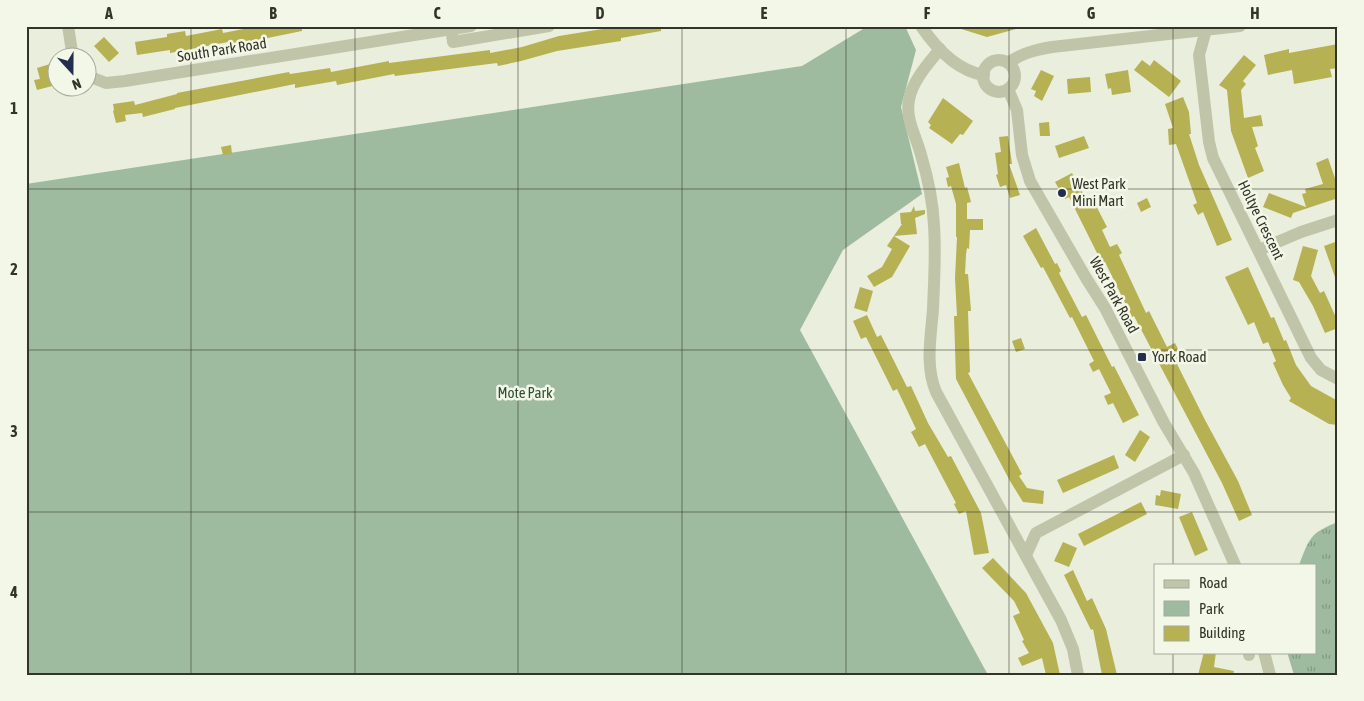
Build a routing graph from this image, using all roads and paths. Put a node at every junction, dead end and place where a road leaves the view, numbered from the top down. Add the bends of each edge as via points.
1 (68, 26) edge
2 (471, 26) edge
3 (549, 26) edge
4 (921, 26) edge
5 (1240, 26) edge
6 (452, 28) edge
7 (1206, 30) junction
8 (1181, 34) junction
9 (71, 48) edge
10 (940, 49) junction
11 (1199, 55) junction
12 (1008, 63) junction
13 (984, 74) junction
14 (98, 79) edge
15 (1008, 89) junction
16 (1338, 220) edge
17 (1259, 250) junction
18 (1338, 379) edge
19 (1184, 455) junction
20 (1014, 531) junction
21 (1036, 533) junction
22 (1026, 555) junction
23 (1235, 564) edge
24 (1265, 654) edge
25 (1078, 675) edge
26 (1270, 675) edge

1 - 9 street
2 - 6 street, South Park Road
3 - 6 street via 453,42
4 - 10 street
5 - 7 street
6 - 14 street, South Park Road via 125,81
7 - 8 street
7 - 11 street, Holtye Crescent
8 - 11 street
8 - 12 street via 1039,50 1018,56
10 - 13 street via 966,70
10 - 20 street via 917,80 908,106 932,198 935,246 930,376
11 - 17 street, Holtye Crescent via 1210,151
12 - 13 street via 994,62
12 - 15 street via 1015,76
13 - 15 street via 985,83 991,90 1002,92
15 - 19 street, West Park Road via 1017,110 1022,155 1030,181 1105,308
16 - 17 street
17 - 18 street, Holtye Crescent via 1311,358 1321,370
19 - 21 street
19 - 23 street, West Park Road
20 - 21 street via 1021,529
20 - 22 street
21 - 22 street
22 - 25 street via 1067,632
24 - 26 street

